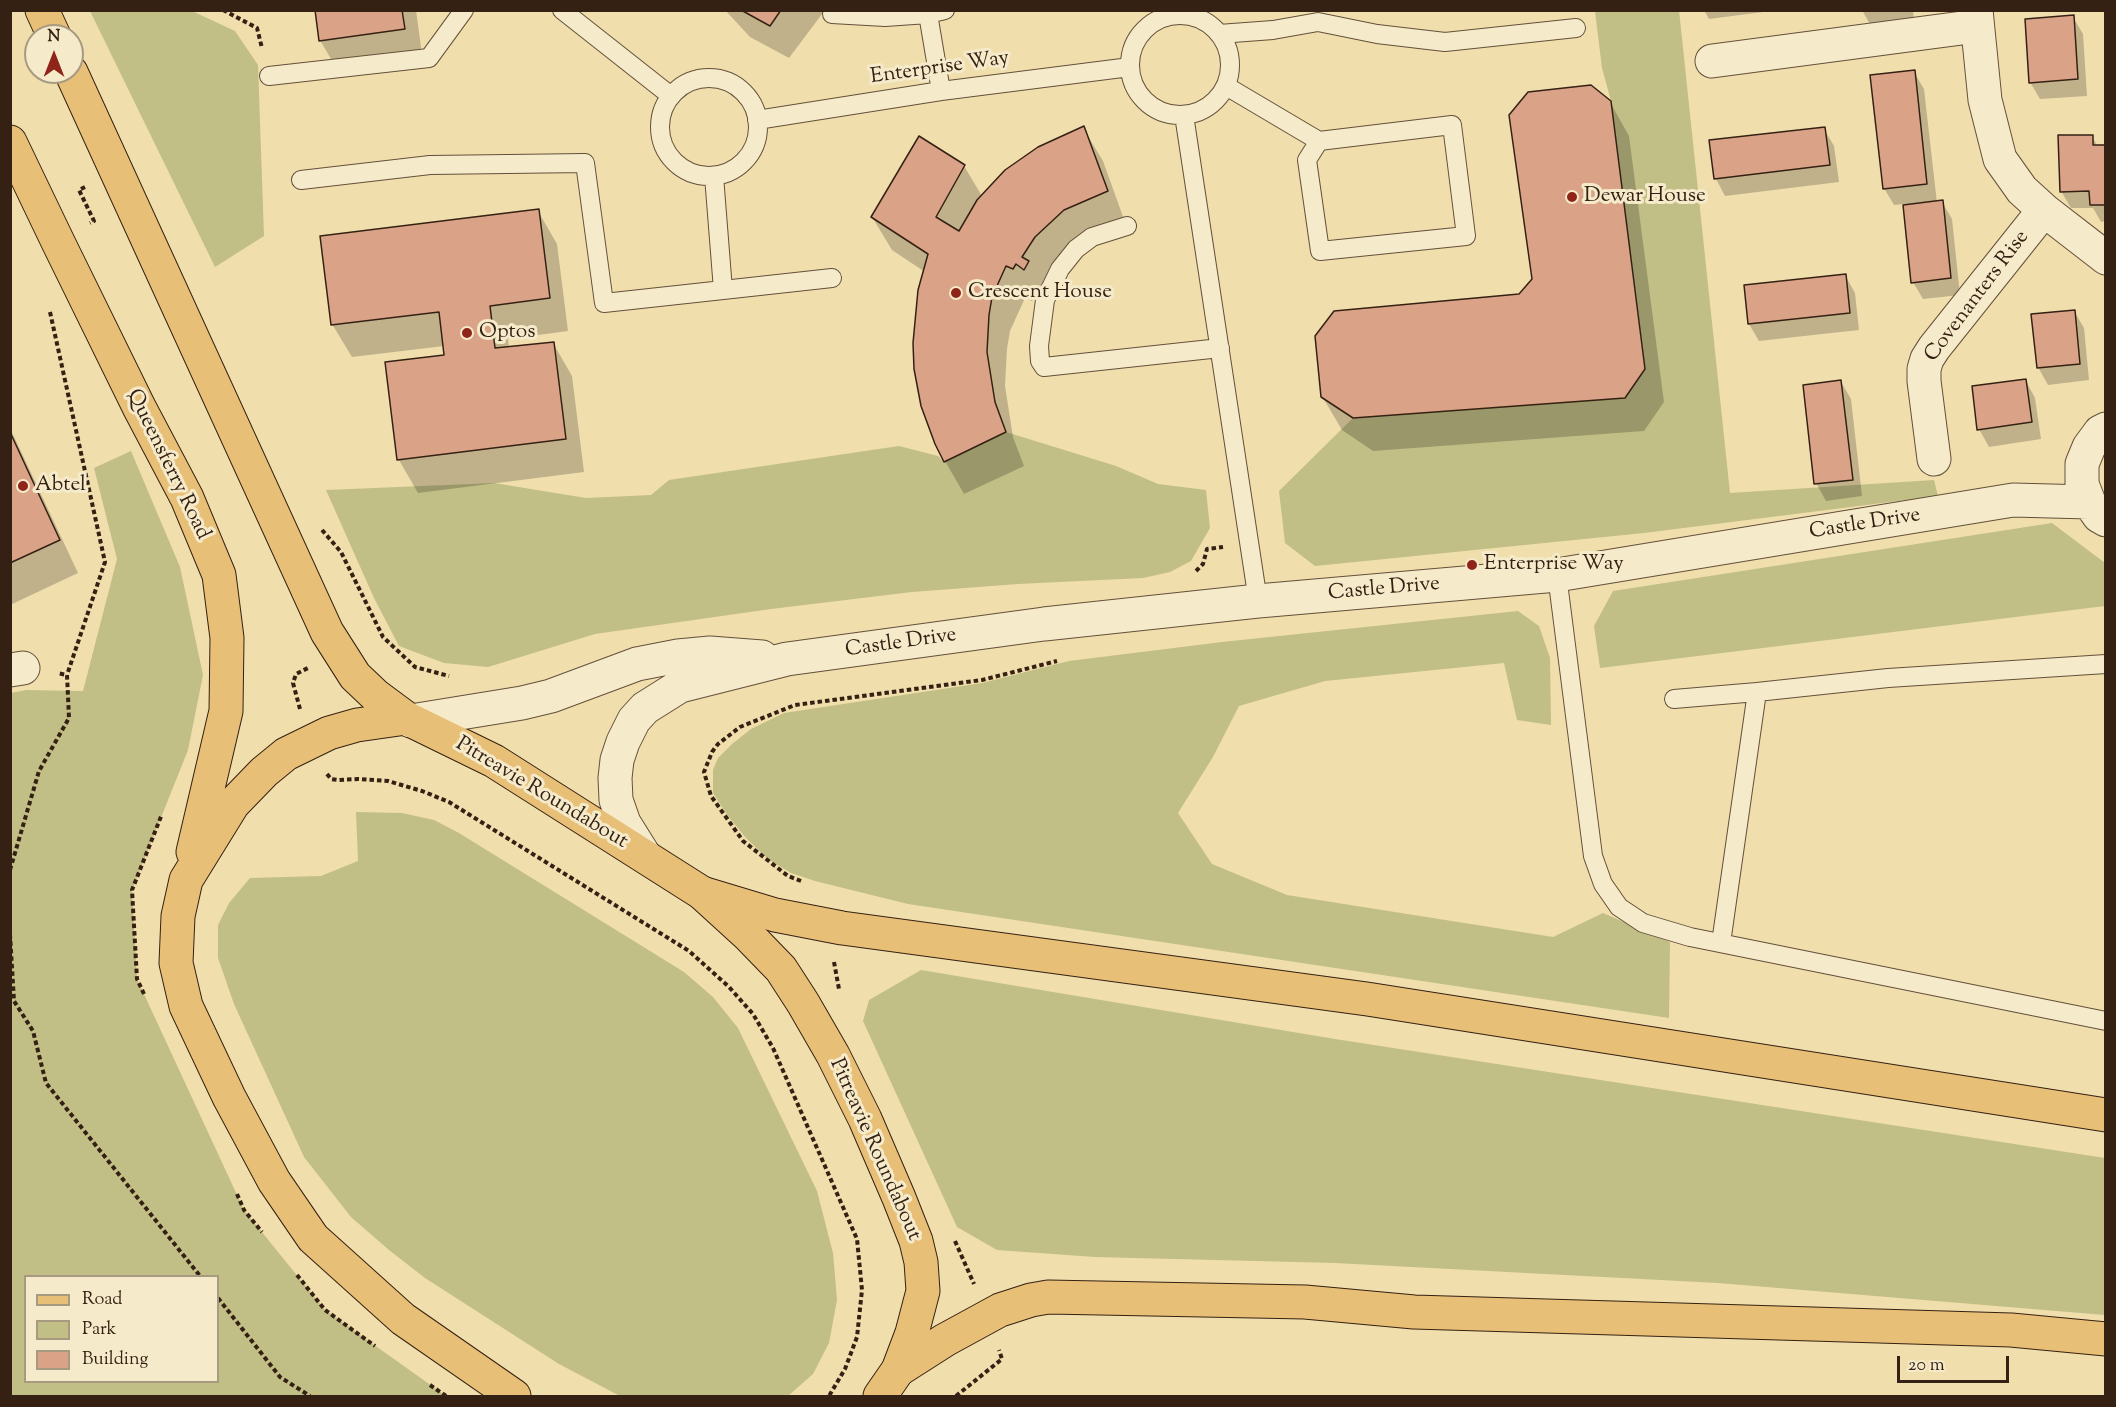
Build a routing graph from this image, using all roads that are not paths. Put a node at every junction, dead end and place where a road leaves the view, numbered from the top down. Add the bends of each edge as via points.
1 (42, 10) edge
2 (464, 10) edge
3 (562, 10) edge
4 (937, 12) edge
5 (832, 14) dead end
6 (1976, 18) edge
7 (48, 24) edge
8 (1576, 28) dead end
9 (1218, 34) junction
10 (1712, 61) dead end
11 (1130, 67) junction
12 (269, 76) road end
13 (77, 84) edge
14 (1226, 86) junction
15 (940, 91) junction
16 (671, 96) junction
17 (1184, 115) junction
18 (757, 120) junction
19 (1319, 141) junction
20 (10, 142) edge
21 (714, 176) junction
22 (302, 180) dead end
23 (2044, 210) junction
24 (1126, 226) dead end
25 (2106, 258) edge
26 (832, 278) dead end
27 (723, 290) junction
28 (1220, 348) junction
29 (2106, 429) edge
30 (1934, 459) dead end
31 (2082, 464) junction
32 (2013, 500) junction
33 (2097, 511) edge
34 (1557, 575) junction
35 (1258, 601) junction
36 (787, 660) junction
37 (2106, 664) edge
38 (1756, 692) junction
39 (1674, 699) dead end
40 (408, 720) junction
41 (644, 855) junction
42 (186, 880) junction
43 (702, 893) junction
44 (1721, 943) junction
45 (2106, 1021) edge
46 (2106, 1115) edge
47 (2106, 1339) edge
48 (889, 1383) edge
49 (514, 1396) edge

1 - 7 main road
2 - 12 lane via 429,58
3 - 16 lane
4 - 5 lane via 885,17
4 - 15 lane
6 - 10 street, Covenanters Rise
6 - 23 street, Covenanters Rise via 1985,100 2000,159 2022,190
8 - 9 lane via 1445,42 1318,22
9 - 11 lane via 1198,19 1166,17 1140,35
9 - 14 lane via 1229,56
11 - 15 lane, Enterprise Way
11 - 17 lane via 1134,85 1153,108
13 - 40 main road via 327,632 355,676
14 - 17 lane via 1215,101
14 - 19 lane
15 - 18 lane, Enterprise Way
16 - 18 lane via 693,81 727,81 747,97
16 - 21 lane via 660,118 666,152 693,174
17 - 28 lane
18 - 21 lane via 755,144 749,155 729,172
19 - 19 lane via 1452,125 1466,236 1320,251 1307,160
20 - 42 main road, Queensferry Road via 187,498 219,575 227,638 226,711
21 - 27 lane
22 - 27 lane via 430,165 585,163 604,303
23 - 25 street, Covenanters Rise
23 - 30 street, Covenanters Rise via 1928,359 1924,381
24 - 28 lane via 1092,237 1060,269 1045,300 1039,346 1044,367
26 - 27 lane
28 - 35 lane
29 - 31 street via 2089,447
31 - 32 street, Castle Drive
31 - 33 street, Castle Drive via 2082,484
32 - 33 street, Castle Drive
32 - 34 street, Castle Drive
34 - 35 street, Castle Drive
34 - 44 lane via 1593,856 1603,884 1619,907 1643,924
35 - 36 street, Castle Drive via 1044,624
36 - 40 street, Castle Drive via 710,653 678,656 637,664 522,703
36 - 41 street, Castle Drive via 681,686 645,708 634,720 617,760 616,800 624,823
37 - 38 lane via 1888,678
38 - 39 lane
38 - 44 lane
40 - 41 main road, Pitreavie Roundabout via 494,761
40 - 42 main road via 357,725 329,733 286,754 233,804
41 - 43 main road, Pitreavie Roundabout
42 - 49 main road via 178,916 176,963 186,1006 274,1181 313,1238 403,1319
43 - 46 main road via 775,915 842,928 1367,999
43 - 48 main road, Pitreavie Roundabout via 781,969 803,1003 865,1119 916,1241 923,1291 912,1333
44 - 45 lane
47 - 48 main road via 2011,1330 1414,1312 1305,1302 1048,1297 999,1310 945,1340

